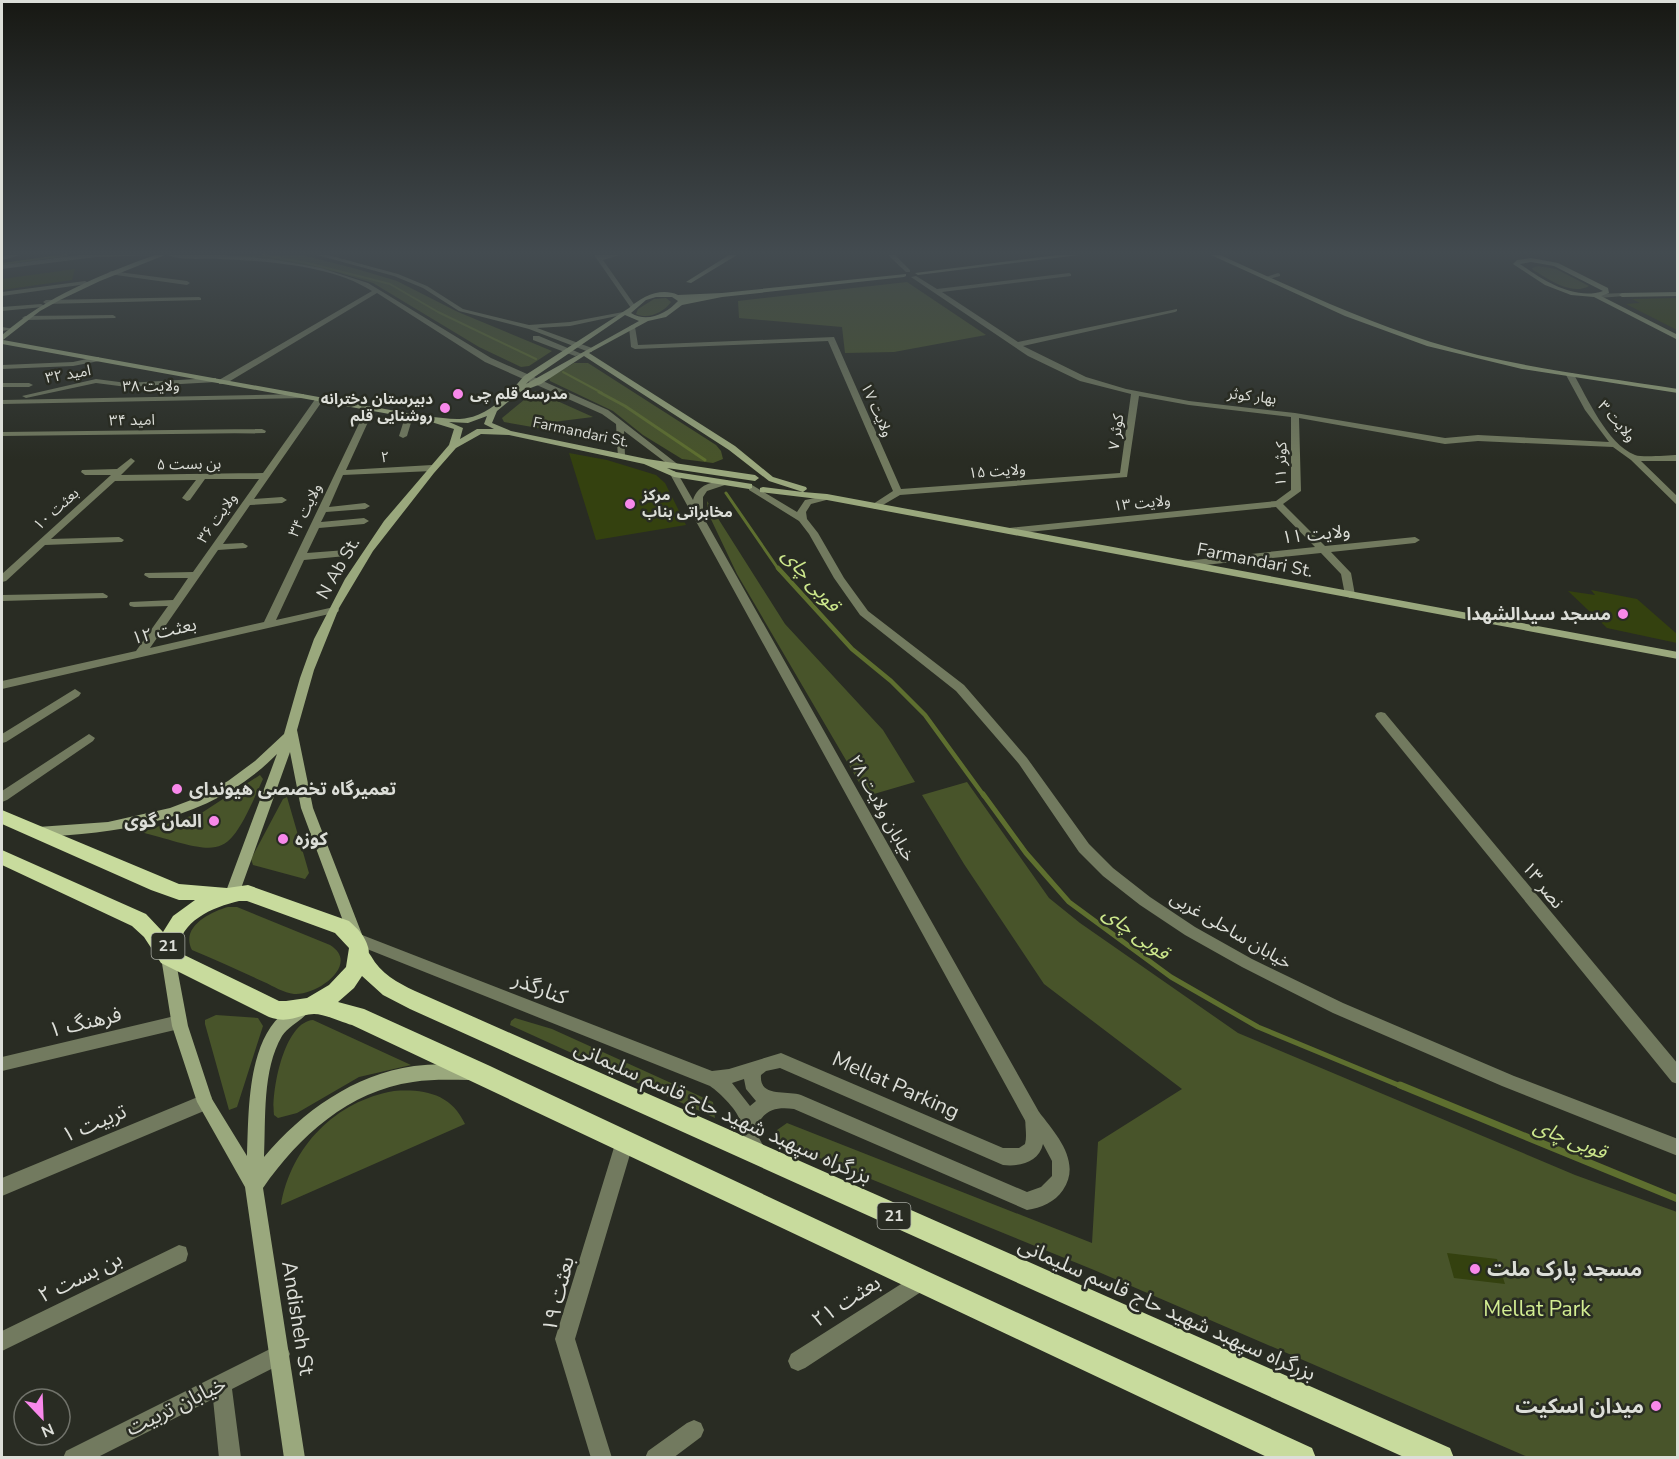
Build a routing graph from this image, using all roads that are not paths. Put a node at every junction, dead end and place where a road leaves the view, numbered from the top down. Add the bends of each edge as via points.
1 (19, 323) edge
2 (322, 323) edge
3 (428, 323) edge
4 (505, 323) edge
5 (569, 323) edge
6 (608, 323) edge
7 (639, 323) edge
8 (984, 323) edge
9 (1113, 323) edge
10 (1375, 323) edge
11 (1391, 323) edge
12 (1649, 323) edge
13 (511, 325) junction
14 (632, 327) junction
15 (2, 329) edge
16 (11, 329) junction
17 (2, 338) edge
18 (1677, 338) edge
19 (2, 342) edge
20 (575, 345) junction
21 (1016, 345) junction
22 (566, 351) junction
23 (584, 352) junction
24 (96, 359) junction
25 (2, 367) edge
26 (1569, 371) junction
27 (527, 378) junction
28 (213, 380) junction
29 (222, 382) junction
30 (538, 382) junction
31 (1677, 383) edge
32 (29, 385) dead end
33 (2, 386) edge
34 (517, 390) junction
35 (1677, 391) edge
36 (1135, 393) junction
37 (301, 396) junction
38 (319, 400) junction
39 (2, 402) edge
40 (370, 409) junction
41 (493, 410) junction
42 (1295, 415) junction
43 (409, 416) junction
44 (429, 419) junction
45 (468, 421) junction
46 (620, 423) junction
47 (488, 424) junction
48 (459, 428) junction
49 (262, 431) dead end
50 (480, 431) junction
51 (509, 433) junction
52 (2, 434) edge
53 (403, 436) dead end
54 (1615, 445) junction
55 (453, 446) junction
56 (732, 448) junction
57 (621, 456) junction
58 (1634, 458) junction
59 (1677, 458) edge
60 (131, 461) dead end
61 (432, 468) junction
62 (675, 470) junction
63 (85, 472) dead end
64 (340, 473) junction
65 (116, 475) junction
66 (1124, 475) joint
67 (265, 476) junction
68 (742, 476) junction
69 (202, 477) junction
70 (770, 478) junction
71 (726, 483) junction
72 (752, 484) junction
73 (764, 490) junction
74 (898, 492) junction
75 (827, 497) junction
76 (187, 498) dead end
77 (282, 500) dead end
78 (247, 502) junction
79 (1677, 503) edge
80 (1278, 504) junction
81 (364, 506) dead end
82 (876, 506) junction
83 (322, 510) junction
84 (699, 515) junction
85 (802, 519) junction
86 (364, 521) dead end
87 (314, 526) junction
88 (1010, 531) junction
89 (118, 540) dead end
90 (1415, 540) dead end
91 (42, 542) junction
92 (243, 546) dead end
93 (216, 547) junction
94 (1322, 550) junction
95 (346, 553) dead end
96 (299, 557) junction
97 (1185, 564) junction
98 (196, 574) junction
99 (149, 575) dead end
100 (2, 579) edge
101 (1350, 595) junction
102 (103, 596) dead end
103 (2, 598) edge
104 (176, 603) junction
105 (134, 604) dead end
106 (334, 610) junction
107 (269, 624) junction
108 (140, 654) junction
109 (1677, 657) edge
110 (2, 685) edge
111 (75, 693) dead end
112 (1381, 716) dead end
113 (291, 730) junction
114 (89, 738) dead end
115 (2, 739) edge
116 (2, 797) edge
117 (2, 817) edge
118 (35, 832) junction
119 (2, 857) edge
120 (232, 894) junction
121 (358, 948) junction
122 (168, 957) junction
123 (310, 1006) junction
124 (179, 1022) junction
125 (2, 1064) edge
126 (762, 1064) junction
127 (482, 1073) junction
128 (708, 1077) junction
129 (1677, 1077) edge
130 (773, 1100) junction
131 (204, 1101) junction
132 (1033, 1118) junction
133 (749, 1122) junction
134 (625, 1140) junction
135 (1677, 1148) edge
136 (764, 1158) junction
137 (254, 1186) junction
138 (2, 1187) edge
139 (179, 1254) dead end
140 (920, 1281) junction
141 (2, 1341) edge
142 (280, 1354) junction
143 (798, 1361) dead end
144 (221, 1384) junction
145 (694, 1430) dead end
146 (73, 1458) edge
147 (230, 1458) edge
148 (295, 1458) edge
149 (602, 1458) edge
150 (655, 1458) edge
151 (1302, 1458) edge
152 (1440, 1458) edge

1 - 16 main road
2 - 29 street
3 - 27 street via 488,360
4 - 13 street
5 - 13 street
6 - 20 main road
7 - 14 main road
8 - 21 street, بهار کوثر
9 - 21 street
10 - 26 main road via 1414,339 1516,366
11 - 26 main road via 1432,338
12 - 18 main road
13 - 20 street via 531,328
13 - 22 street
14 - 23 main road
14 - 74 street, ولایت ۱۷ via 635,347 831,339
15 - 16 street
16 - 17 main road
19 - 24 main road
20 - 22 main road
20 - 23 street
21 - 36 street, بهار کوثر via 1083,379
22 - 23 street
22 - 27 main road
23 - 30 main road
23 - 56 main road
24 - 25 street via 73,364
24 - 28 main road
26 - 31 main road
26 - 35 main road
26 - 54 street, ولایت ۳ via 1588,410
27 - 30 street
27 - 34 main road
28 - 29 main road
28 - 39 street, امید ۳۲ via 134,385 96,381
29 - 37 main road
30 - 34 main road
30 - 46 street via 605,412
32 - 33 street
34 - 41 main road
36 - 42 street, بهار کوثر
36 - 66 street, کوثر ۷
37 - 38 main road
37 - 39 street, ولایت ۳۸
38 - 40 main road
38 - 67 street, ولایت ۳۶
40 - 43 main road
40 - 64 street, ولایت ۳۴
41 - 45 main road
41 - 47 main road
42 - 54 street, بهار کوثر via 1445,441 1478,438
42 - 80 street, کوثر ۱۱ via 1296,491
43 - 44 main road
43 - 53 street
44 - 45 main road
44 - 48 main road
45 - 47 main road via 482,420
45 - 48 main road
46 - 57 street
46 - 62 street
47 - 50 main road, N Ab St.
47 - 51 main road
48 - 50 main road via 469,433
48 - 55 main road, N Ab St.
49 - 52 street, امید ۳۴
50 - 51 main road
50 - 55 main road, N Ab St.
51 - 57 main road, Farmandari St.
54 - 58 street, ولایت ۳
55 - 61 main road, N Ab St.
56 - 68 main road
56 - 70 main road
57 - 62 main road, Farmandari St.
58 - 59 street
58 - 79 street, ولایت ۳
60 - 65 street, بعثت ۱۰
61 - 64 street, ۲
61 - 106 main road, N Ab St. via 390,518
62 - 68 main road
62 - 71 main road
62 - 84 street, خیابان ولایت ۲۸
63 - 65 street, بن بست ۵
64 - 83 street, ولایت ۳۴
65 - 69 street, بن بست ۵
65 - 91 street, بعثت ۱۰
66 - 74 street, ولایت ۱۵
67 - 69 street, بن بست ۵
67 - 78 street, ولایت ۳۶
68 - 72 main road
69 - 76 street
70 - 72 main road
70 - 73 main road via 775,482 773,486
70 - 75 main road, Farmandari St.
71 - 72 main road
71 - 84 street via 698,493
72 - 73 main road, Farmandari St.
72 - 85 street, خیابان ساحلی غربی
73 - 75 main road, Farmandari St.
74 - 82 street, ولایت ۱۵
75 - 82 main road, Farmandari St.
75 - 85 street via 808,502 801,512
77 - 78 street
78 - 93 street, ولایت ۳۶
80 - 88 street, ولایت ۱۳
80 - 94 street
81 - 83 street
82 - 88 main road, Farmandari St.
83 - 87 street, ولایت ۳۴
84 - 132 street, خیابان ولایت ۲۸
85 - 135 street, خیابان ساحلی غربی via 864,613 960,688 1023,761 1084,848 1145,901 1200,937 1338,1008
86 - 87 street
87 - 96 street, ولایت ۳۴
88 - 97 main road, Farmandari St.
89 - 91 street
90 - 94 street, ولایت ۱۱
91 - 100 street, بعثت ۱۰
92 - 93 street
93 - 98 street, ولایت ۳۶
94 - 97 street, ولایت ۱۱
94 - 101 street via 1346,573
95 - 96 street
96 - 107 street, ولایت ۳۴
97 - 101 main road, Farmandari St.
98 - 99 street
98 - 104 street, ولایت ۳۶
101 - 109 main road, Farmandari St.
102 - 103 street
104 - 105 street
104 - 108 street, ولایت ۳۶
106 - 107 street, بعثت ۱۲
106 - 113 main road, N Ab St. via 308,669
107 - 108 street, بعثت ۱۲
108 - 110 street, بعثت ۱۲
111 - 115 street
112 - 129 street, نصر ۱۳
113 - 118 main road via 251,773 188,807 113,828
113 - 120 main road, N Ab St.
113 - 121 main road, N Ab St. via 307,808
114 - 116 street
117 - 118 highway, 21
118 - 120 highway, 21 via 179,892
119 - 122 highway, 21 via 140,920
120 - 121 highway, 21 via 248,893 342,927
120 - 122 highway, 21 via 204,904 183,920 170,940
121 - 123 highway via 354,972 345,984
121 - 128 street, کنارگذر
121 - 136 highway, بزرگراه سپهبد شهید حاج قاسم سلیمانی / 21 via 376,979 388,988
122 - 123 highway, 21 via 269,1007 295,1010
122 - 124 main road, Andisheh St
123 - 127 highway, 21 via 356,1016
123 - 137 main road, Andisheh St via 282,1024 267,1050 258,1078
124 - 125 street, فرهنگ ۱
124 - 131 main road, Andisheh St
126 - 128 street, Mellat Parking via 725,1077
126 - 130 street via 753,1072 752,1084 759,1094
126 - 132 street, Mellat Parking via 781,1060 790,1063 1003,1156 1019,1156 1033,1149
127 - 134 highway, 21
127 - 137 main road via 414,1074 351,1095 292,1138
128 - 133 street, کنارگذر via 727,1087 739,1100
130 - 132 street, خیابان ولایت ۲۸ via 795,1101 1027,1201 1051,1190 1063,1168 1055,1148
130 - 133 street via 755,1112
131 - 137 main road, Andisheh St
131 - 138 street, تربیت ۱
133 - 136 street via 749,1139
134 - 140 highway, 21
134 - 149 street, بعثت ۱۹ via 565,1339
136 - 152 highway, بزرگراه سپهبد شهید حاج قاسم سلیمانی / 21
137 - 142 main road, Andisheh St
139 - 141 street, بن بست ۲
140 - 143 street, بعثت ۲۱
140 - 151 highway, 21
142 - 144 street, خیابان تربیت
142 - 148 main road, Andisheh St
144 - 146 street, خیابان تربیت
144 - 147 street
145 - 150 street

